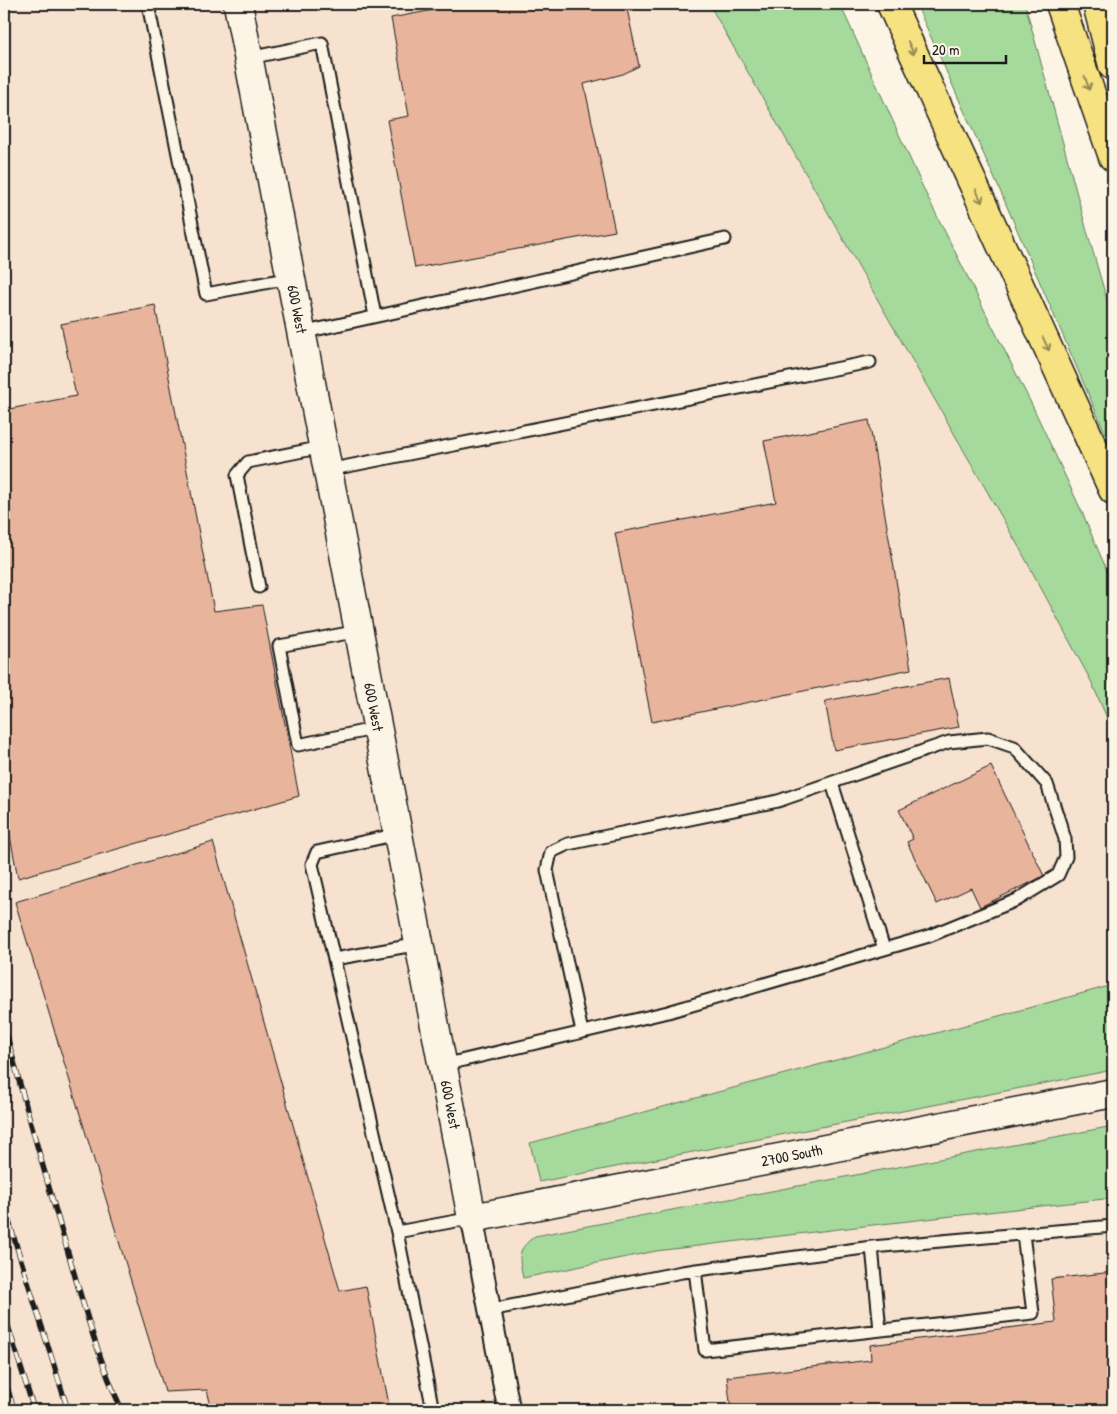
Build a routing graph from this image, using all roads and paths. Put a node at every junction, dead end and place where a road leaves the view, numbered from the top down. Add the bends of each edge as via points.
1 (148, 4) edge
2 (238, 4) edge
3 (891, 4) edge
4 (1060, 4) edge
5 (1097, 4) edge
6 (248, 58) junction
7 (1113, 66) edge
8 (1113, 157) edge
9 (725, 239) dead end
10 (291, 278) junction
11 (375, 316) junction
12 (301, 333) junction
13 (870, 362) dead end
14 (326, 459) junction
15 (1113, 490) edge
16 (259, 587) dead end
17 (359, 631) junction
18 (378, 728) junction
19 (832, 783) junction
20 (398, 834) junction
21 (420, 944) junction
22 (884, 949) junction
23 (334, 959) junction
24 (582, 1032) junction
25 (443, 1065) junction
26 (1113, 1093) edge
27 (472, 1218) junction
28 (1113, 1226) edge
29 (397, 1232) junction
30 (1024, 1234) junction
31 (872, 1247) junction
32 (695, 1270) junction
33 (490, 1310) junction
34 (880, 1330) junction
35 (433, 1410) edge
36 (509, 1410) edge

1 - 10 lane via 206,294
2 - 6 street, 600 West
3 -> 15 highway
4 -> 8 highway
5 - 7 highway
6 - 10 street, 600 West
6 - 11 lane via 322,43
9 - 11 lane
10 - 12 street, 600 West
11 - 12 lane
12 - 14 street, 600 West
13 - 14 lane
14 - 16 lane via 248,462 238,475
14 - 17 street, 600 West
17 - 18 street, 600 West
17 - 18 lane via 279,646 298,745
18 - 20 street, 600 West
19 - 22 lane
19 - 22 lane via 949,742 988,738 1014,747 1046,784 1065,839 1066,858 1058,875 1008,903 929,936
19 - 24 lane via 778,801 568,844 551,852 547,870
20 - 21 street, 600 West
20 - 23 lane via 317,852 312,864
21 - 23 lane
21 - 25 street, 600 West
22 - 24 lane via 668,1012
23 - 29 lane
24 - 25 lane
25 - 27 street, 600 West
26 - 27 street, 2700 South
27 - 29 lane
27 - 33 street, 600 West
28 - 30 lane
29 - 35 lane
30 - 31 lane
30 - 34 lane via 1034,1313
31 - 32 lane
31 - 34 lane
32 - 33 lane
32 - 34 lane via 705,1350
33 - 36 street, 600 West

